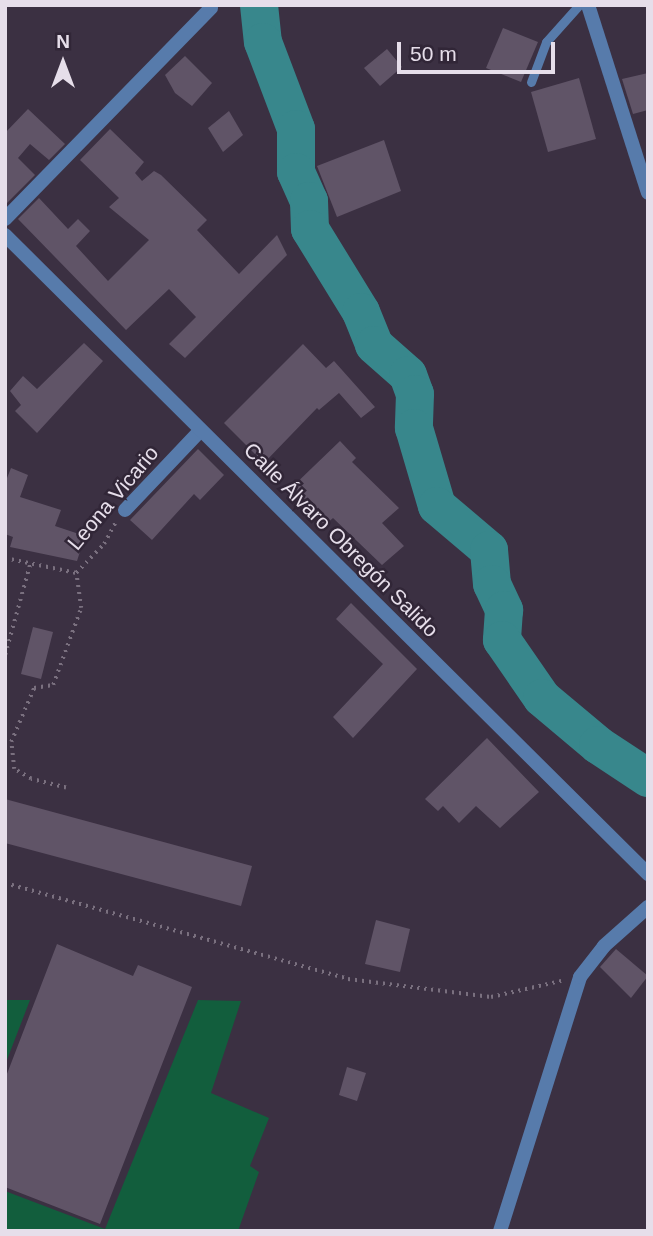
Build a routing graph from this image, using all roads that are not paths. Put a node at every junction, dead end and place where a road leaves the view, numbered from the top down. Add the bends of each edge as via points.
1 (579, 5) edge
2 (588, 5) edge
3 (211, 8) dead end
4 (531, 82) dead end
5 (648, 193) edge
6 (5, 219) edge
7 (5, 235) edge
8 (200, 431) junction
9 (125, 510) road end
10 (648, 874) edge
11 (648, 907) edge
12 (500, 1231) edge

1 - 4 lane via 546,42
2 - 5 street
3 - 6 street
7 - 8 street, Calle Álvaro Obregón Salido
8 - 9 street, Leona Vicario
8 - 10 street, Calle Álvaro Obregón Salido
11 - 12 street via 604,946 580,977

